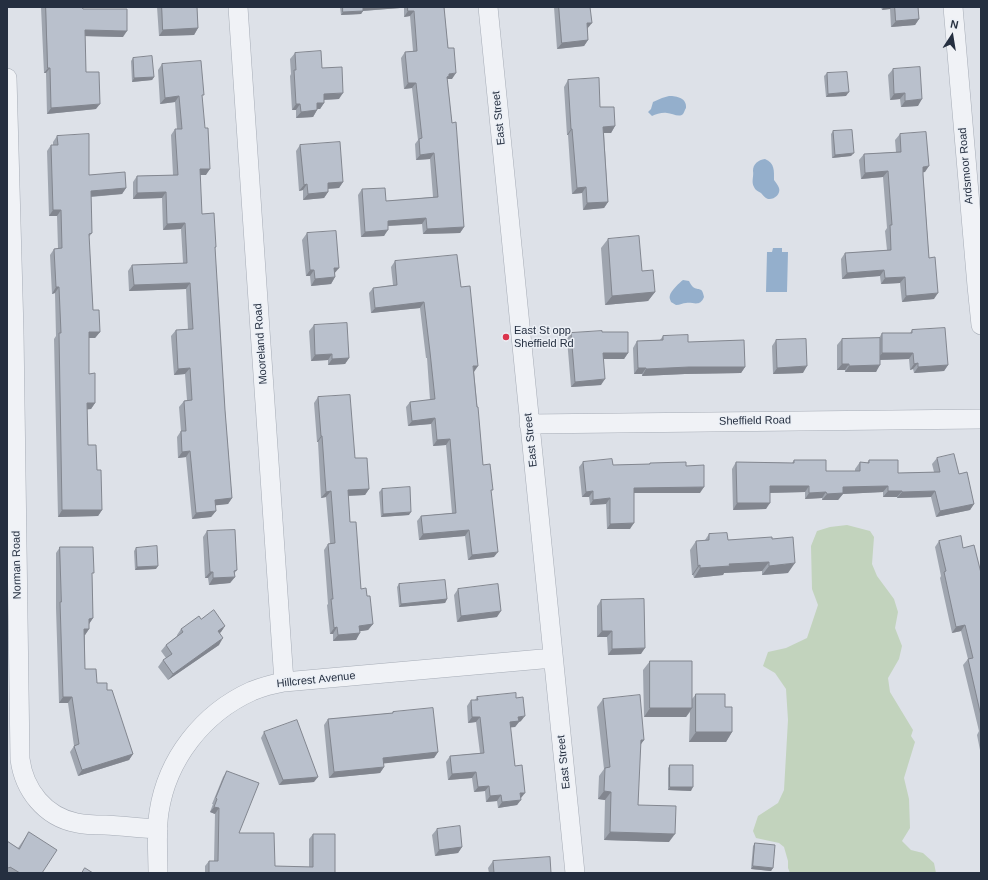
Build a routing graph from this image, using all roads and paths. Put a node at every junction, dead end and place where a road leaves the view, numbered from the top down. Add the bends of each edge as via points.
1 (238, 7) edge
2 (488, 7) edge
3 (953, 7) edge
4 (7, 78) edge
5 (981, 325) edge
6 (981, 419) edge
7 (529, 424) junction
8 (553, 658) junction
9 (284, 682) junction
10 (158, 829) junction
11 (158, 873) edge
12 (575, 873) edge

1 - 9 street, Mooreland Road
2 - 7 street, East Street
3 - 5 street, Ardsmoor Road
4 - 10 street, Norman Road via 21,766 35,798 57,816 77,823
6 - 7 street, Sheffield Road
7 - 8 street, East Street
8 - 9 street, Hillcrest Avenue
8 - 12 street, East Street
9 - 10 street, Hillcrest Avenue via 238,698 200,727 181,753 167,781 159,812
10 - 11 street, Hillcrest Avenue

